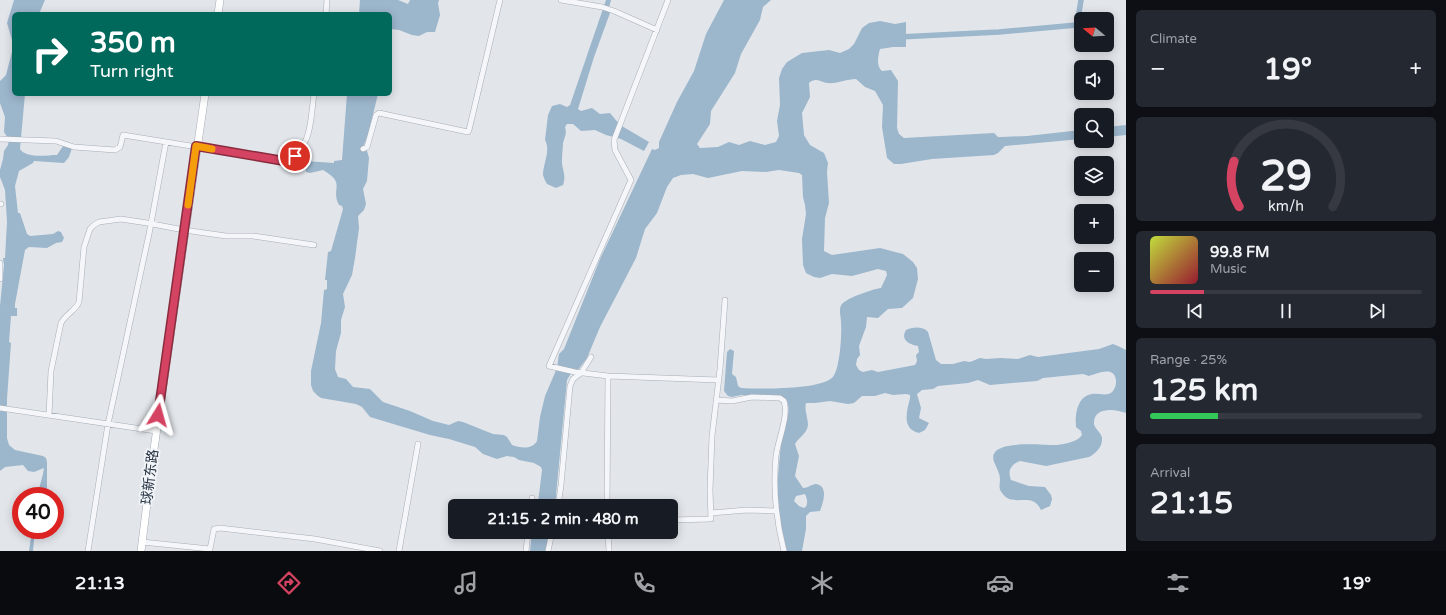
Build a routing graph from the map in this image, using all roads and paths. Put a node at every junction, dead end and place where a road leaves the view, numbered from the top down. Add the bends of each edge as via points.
1 (220, 0) edge
2 (327, 0) edge
3 (500, 0) edge
4 (561, 0) edge
5 (668, 0) edge
6 (218, 12) edge
7 (326, 12) edge
8 (656, 30) junction
9 (205, 96) edge
10 (314, 96) edge
11 (0, 139) edge
12 (166, 142) junction
13 (196, 146) junction
14 (363, 149) dead end
15 (151, 224) junction
16 (184, 230) junction
17 (314, 245) dead end
18 (0, 263) edge
19 (0, 279) edge
20 (725, 300) dead end
21 (591, 357) dead end
22 (578, 373) junction
23 (608, 376) junction
24 (718, 380) junction
25 (716, 400) junction
26 (0, 408) edge
27 (49, 415) junction
28 (108, 424) junction
29 (156, 430) junction
30 (418, 444) dead end
31 (559, 499) edge
32 (607, 499) edge
33 (776, 510) junction
34 (711, 513) junction
35 (678, 520) edge
36 (527, 539) edge
37 (551, 539) edge
38 (608, 539) edge
39 (142, 542) junction
40 (88, 551) edge
41 (141, 551) edge
42 (380, 551) edge
43 (399, 551) edge
44 (526, 551) edge
45 (548, 551) edge
46 (609, 551) edge
47 (784, 551) edge

1 - 6 street
2 - 7 street
3 - 14 street via 470,130 468,132 379,113 376,115 367,147
4 - 8 street via 608,9
5 - 8 street
8 - 22 street via 615,137 615,150 631,180 549,366
9 - 13 street, 球新东路
10 - 13 street via 306,142 298,154 284,161
11 - 12 street via 56,141 74,147 115,150 120,147 123,135
12 - 13 street
12 - 15 street
13 - 16 street, 球新东路
15 - 16 street
15 - 27 street via 115,219 99,222 90,229 84,247 79,302 61,323 51,372
15 - 28 street
16 - 17 street
16 - 29 street, 球新东路
18 - 19 street
20 - 24 street
21 - 22 street
22 - 23 street
22 - 31 street via 570,386
23 - 24 street
23 - 32 street
24 - 25 street
25 - 33 street via 732,401 752,397 780,398 784,401 784,418 776,458
25 - 34 street via 710,462
26 - 27 street
27 - 28 street
28 - 29 street
28 - 40 street
29 - 39 street, 球新东路
30 - 43 street
33 - 34 street
33 - 47 street
34 - 35 street via 711,519
36 - 44 street
37 - 45 street
38 - 46 street
39 - 41 street, 球新东路
39 - 42 street via 210,549 214,529 220,528 315,539

